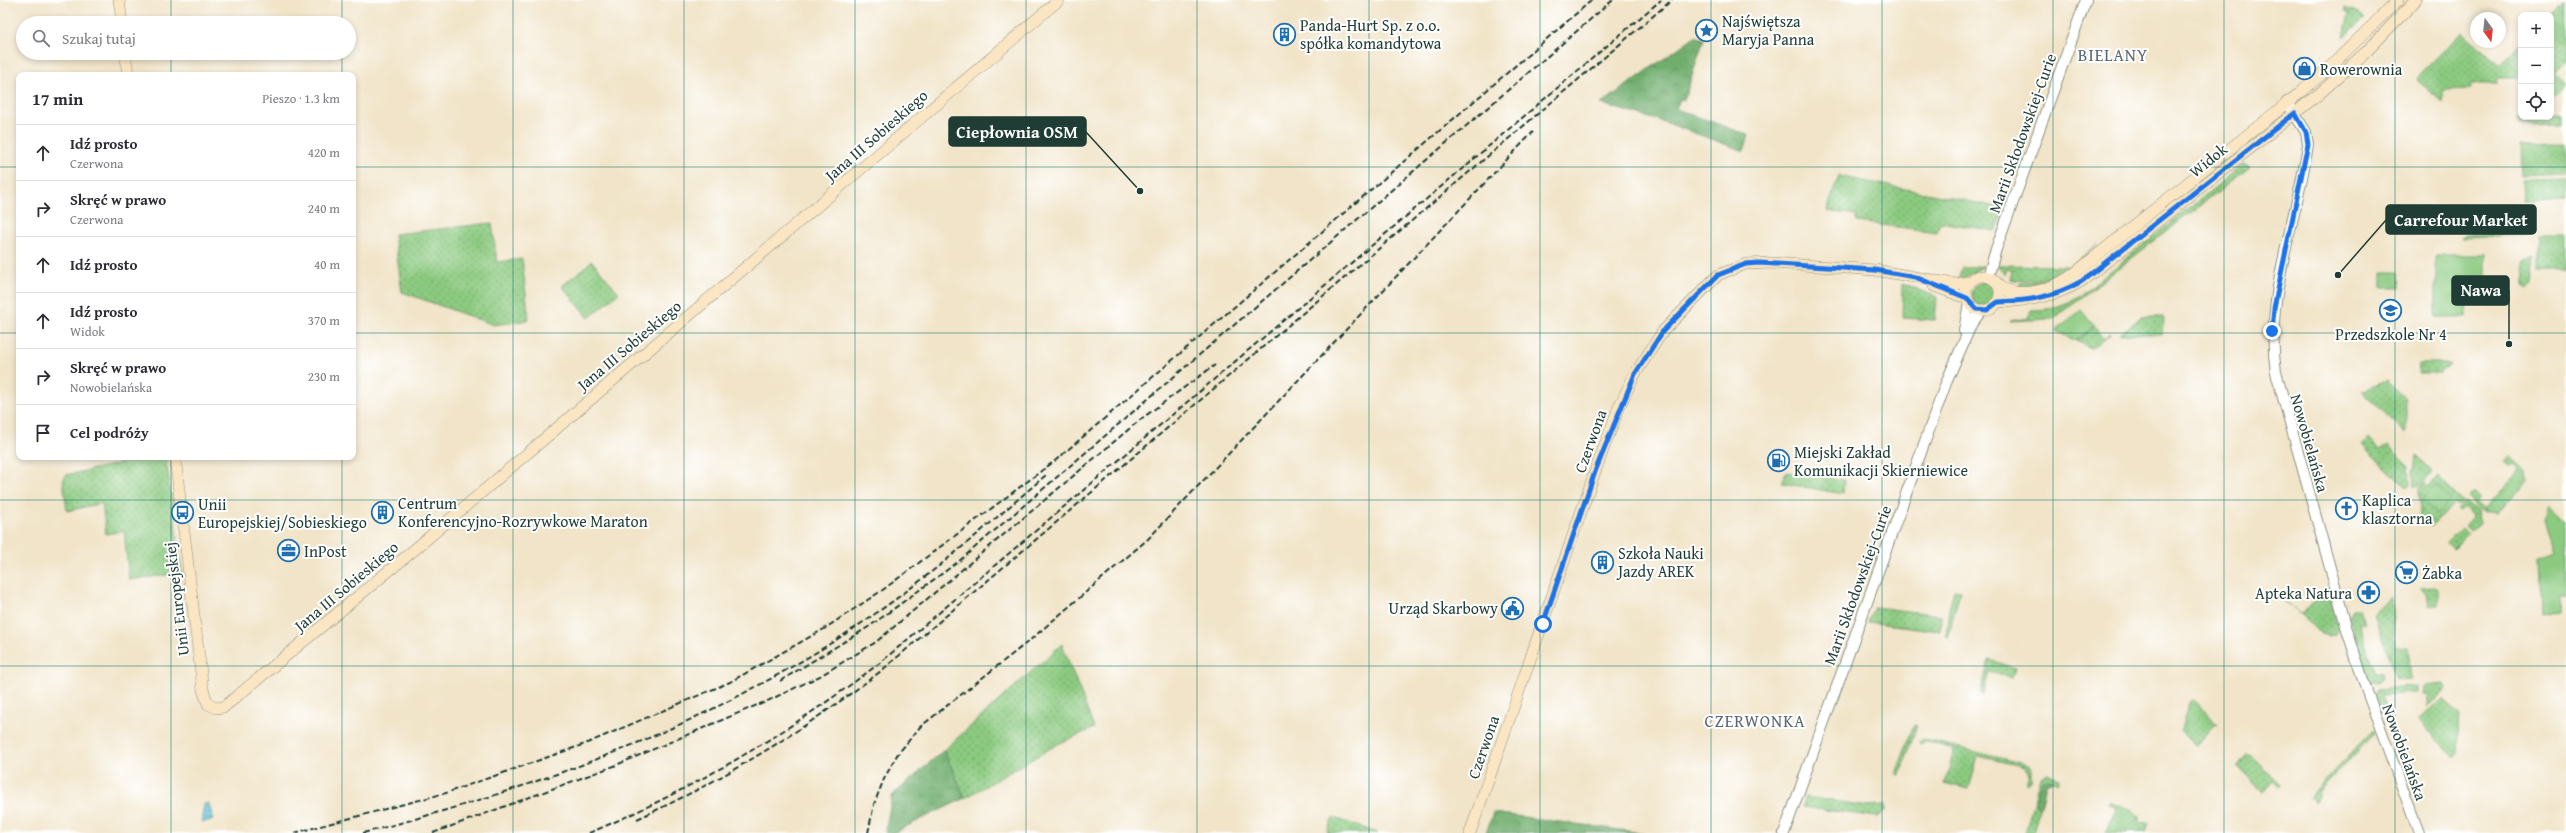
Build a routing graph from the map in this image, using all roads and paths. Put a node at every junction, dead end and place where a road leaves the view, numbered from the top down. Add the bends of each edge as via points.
1 (119, 0) edge
2 (1059, 0) edge
3 (2086, 0) edge
4 (2398, 0) edge
5 (2416, 0) edge
6 (121, 16) edge
7 (127, 60) edge
8 (128, 72) edge
9 (2287, 102) junction
10 (2295, 113) junction
11 (1915, 277) junction
12 (1988, 277) junction
13 (1970, 282) junction
14 (1999, 287) junction
15 (1968, 300) junction
16 (1998, 302) junction
17 (1982, 310) junction
18 (1960, 348) junction
19 (175, 460) edge
20 (216, 708) joint
21 (1470, 833) edge
22 (1784, 833) edge
23 (2419, 833) edge

1 - 6 main road
2 - 20 main road, Jana III Sobieskiego via 414,550 232,702
3 - 12 street, Marii Skłodowskiej-Curie
4 - 9 main road, Widok via 2332,65
5 - 10 main road, Widok via 2366,52
7 - 8 main road
9 - 10 street, Nowobielańska
9 - 14 main road, Widok via 2062,282 2043,290 2020,293
10 - 16 main road, Widok via 2082,281 2045,298
10 - 23 street, Nowobielańska via 2306,132 2308,144 2274,308 2272,339 2276,372 2352,645
11 - 13 main road, Czerwona via 1954,284
11 - 15 main road, Czerwona
11 - 21 main road, Czerwona via 1875,270 1772,263 1746,264 1718,275 1663,331 1635,374 1619,407
12 - 13 main road via 1978,277
12 - 14 main road
13 - 15 main road
14 - 16 main road
15 - 17 main road
15 - 18 street, Marii Skłodowskiej-Curie
16 - 17 main road via 1991,308
17 - 18 street, Marii Skłodowskiej-Curie via 1972,323
18 - 22 street, Marii Skłodowskiej-Curie
19 - 20 main road, Unii Europejskiej via 203,690 208,704

